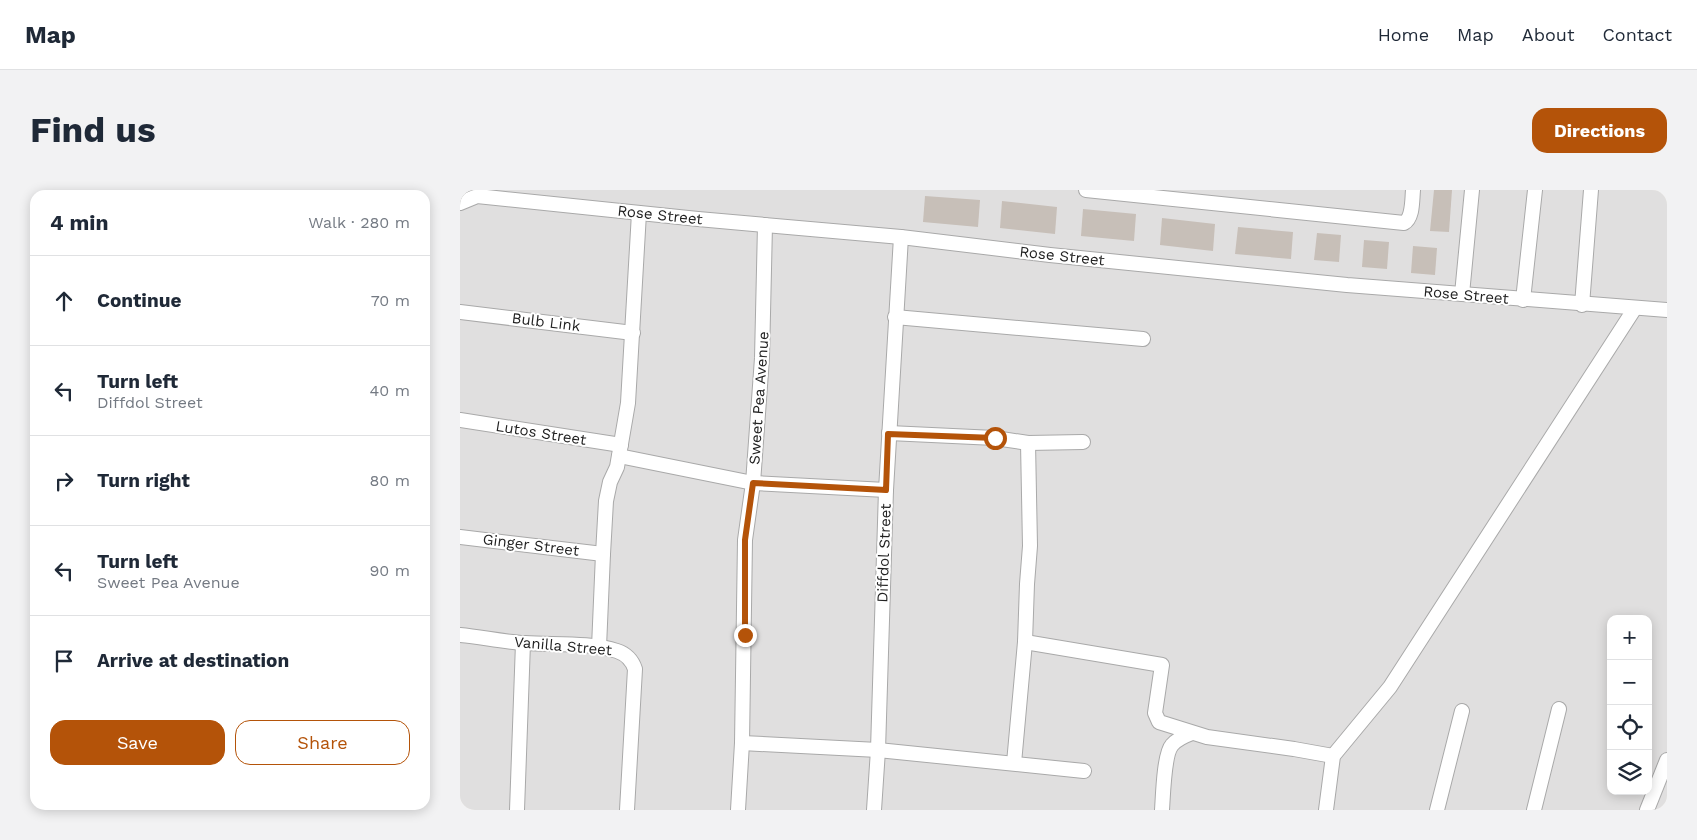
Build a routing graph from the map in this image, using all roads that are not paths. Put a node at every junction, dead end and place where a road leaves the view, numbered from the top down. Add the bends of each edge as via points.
1 (1086, 190) edge
2 (1413, 190) edge
3 (1472, 190) edge
4 (1535, 190) edge
5 (1592, 190) edge
6 (1153, 193) edge
7 (460, 203) edge
8 (639, 213) junction
9 (764, 225) junction
10 (901, 237) junction
11 (1462, 294) junction
12 (1523, 300) junction
13 (1582, 305) junction
14 (1635, 308) junction
15 (1667, 310) edge
16 (460, 312) edge
17 (895, 317) junction
18 (633, 333) junction
19 (1144, 339) dead end
20 (460, 420) edge
21 (888, 434) junction
22 (1083, 442) dead end
23 (1028, 443) junction
24 (620, 450) junction
25 (753, 483) junction
26 (886, 490) junction
27 (460, 537) edge
28 (602, 554) junction
29 (460, 635) edge
30 (1026, 642) junction
31 (523, 643) junction
32 (599, 647) junction
33 (1559, 709) dead end
34 (1462, 711) dead end
35 (1192, 733) junction
36 (742, 743) junction
37 (878, 750) junction
38 (1333, 756) junction
39 (1667, 760) edge
40 (1014, 764) junction
41 (1084, 771) dead end
42 (517, 810) edge
43 (627, 810) edge
44 (738, 810) edge
45 (874, 810) edge
46 (1162, 810) edge
47 (1326, 810) edge
48 (1437, 810) edge
49 (1534, 810) edge
50 (1647, 810) edge

1 - 6 street
2 - 6 street via 1410,217 1404,223
3 - 11 street
4 - 12 street
5 - 13 street
7 - 8 street, Rose Street via 478,196
8 - 9 street, Rose Street
8 - 18 street
9 - 10 street, Rose Street
9 - 25 street, Sweet Pea Avenue via 762,358
10 - 11 street, Rose Street via 1050,255
10 - 17 street, Diffdol Street
11 - 12 street, Rose Street
12 - 13 street, Rose Street
13 - 14 street, Rose Street
14 - 15 street, Rose Street
14 - 38 street via 1390,687
16 - 18 street, Bulb Link
17 - 19 street
17 - 21 street, Diffdol Street
18 - 24 street via 628,403
20 - 24 street, Lutos Street
21 - 23 street via 995,438
21 - 26 street, Diffdol Street
22 - 23 street
23 - 30 street via 1030,546
24 - 25 street, Lutos Street
24 - 28 street via 606,501
25 - 26 street, Lutos Street
25 - 36 street, Sweet Pea Avenue via 745,540
26 - 37 street, Diffdol Street
27 - 28 street, Ginger Street
28 - 32 street
29 - 31 street, Vanilla Street
30 - 35 street via 1162,665 1155,713 1159,722
30 - 40 street
31 - 32 street, Vanilla Street
31 - 42 street
32 - 43 street, Vanilla Street via 626,655 635,669
33 - 49 street
34 - 48 street
35 - 38 street
35 - 46 street via 1170,747
36 - 37 street
36 - 44 street, Sweet Pea Avenue
37 - 40 street
37 - 45 street, Diffdol Street
38 - 47 street
39 - 50 street
40 - 41 street

